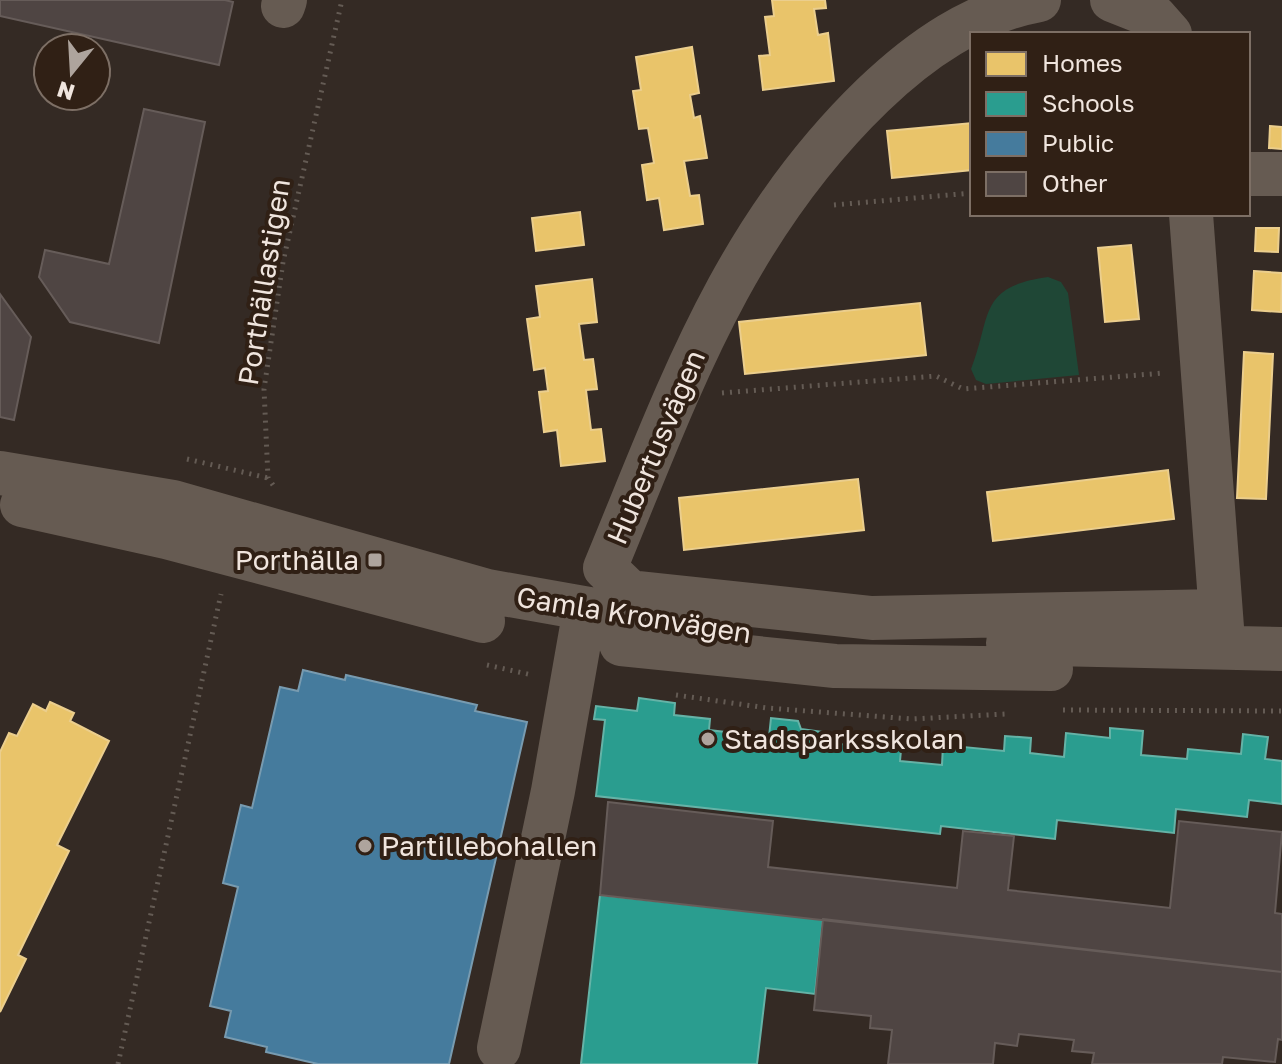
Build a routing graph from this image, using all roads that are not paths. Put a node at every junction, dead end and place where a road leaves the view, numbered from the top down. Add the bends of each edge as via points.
1 (1039, 0) edge
2 (1112, 0) edge
3 (1163, 26) edge
4 (1250, 174) edge
5 (1282, 174) edge
6 (1191, 216) edge
7 (0, 473) edge
8 (0, 500) edge
9 (582, 624) junction
10 (1222, 643) junction
11 (1282, 649) edge
12 (1282, 675) edge
13 (499, 1048) dead end

1 - 10 street, Hubertusvägen via 982,16 909,60 853,114 785,195 738,266 605,568 630,592 872,618
2 - 3 street
4 - 5 street
6 - 10 street
7 - 9 street, Gamla Kronvägen via 173,502 487,591
8 - 9 street, Gamla Kronvägen via 166,537 484,621
9 - 10 street, Gamla Kronvägen via 835,666
9 - 13 street
10 - 11 street, Gamla Kronvägen
10 - 12 street, Gamla Kronvägen

